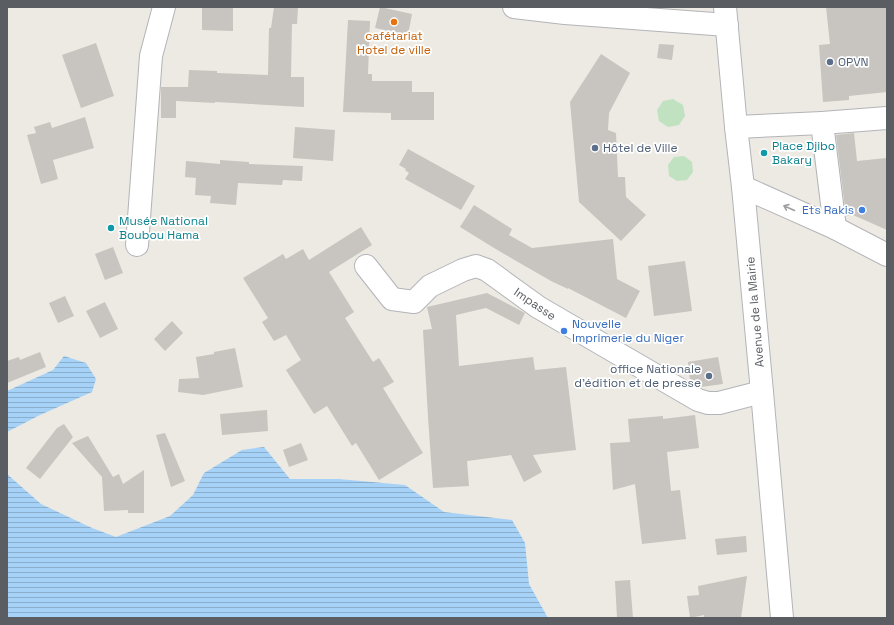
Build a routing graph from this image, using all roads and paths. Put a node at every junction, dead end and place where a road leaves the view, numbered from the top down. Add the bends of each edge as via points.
1 (164, 7) edge
2 (514, 7) edge
3 (726, 16) edge
4 (887, 118) edge
5 (822, 123) junction
6 (736, 127) junction
7 (743, 187) junction
8 (835, 228) junction
9 (137, 245) dead end
10 (887, 255) edge
11 (366, 266) dead end
12 (762, 392) junction
13 (782, 618) edge

1 - 9 street via 151,56
2 - 3 street via 565,13
3 - 6 street, Avenue de la Mairie
4 - 5 street
5 - 6 street
5 - 8 street
6 - 7 street, Avenue de la Mairie
8 -> 7 street
7 - 12 street, Avenue de la Mairie
8 - 10 street
11 - 12 street, Impasse via 392,299 414,302 430,286 476,266 487,270 538,307 698,400 718,403
12 - 13 street, Avenue de la Mairie

